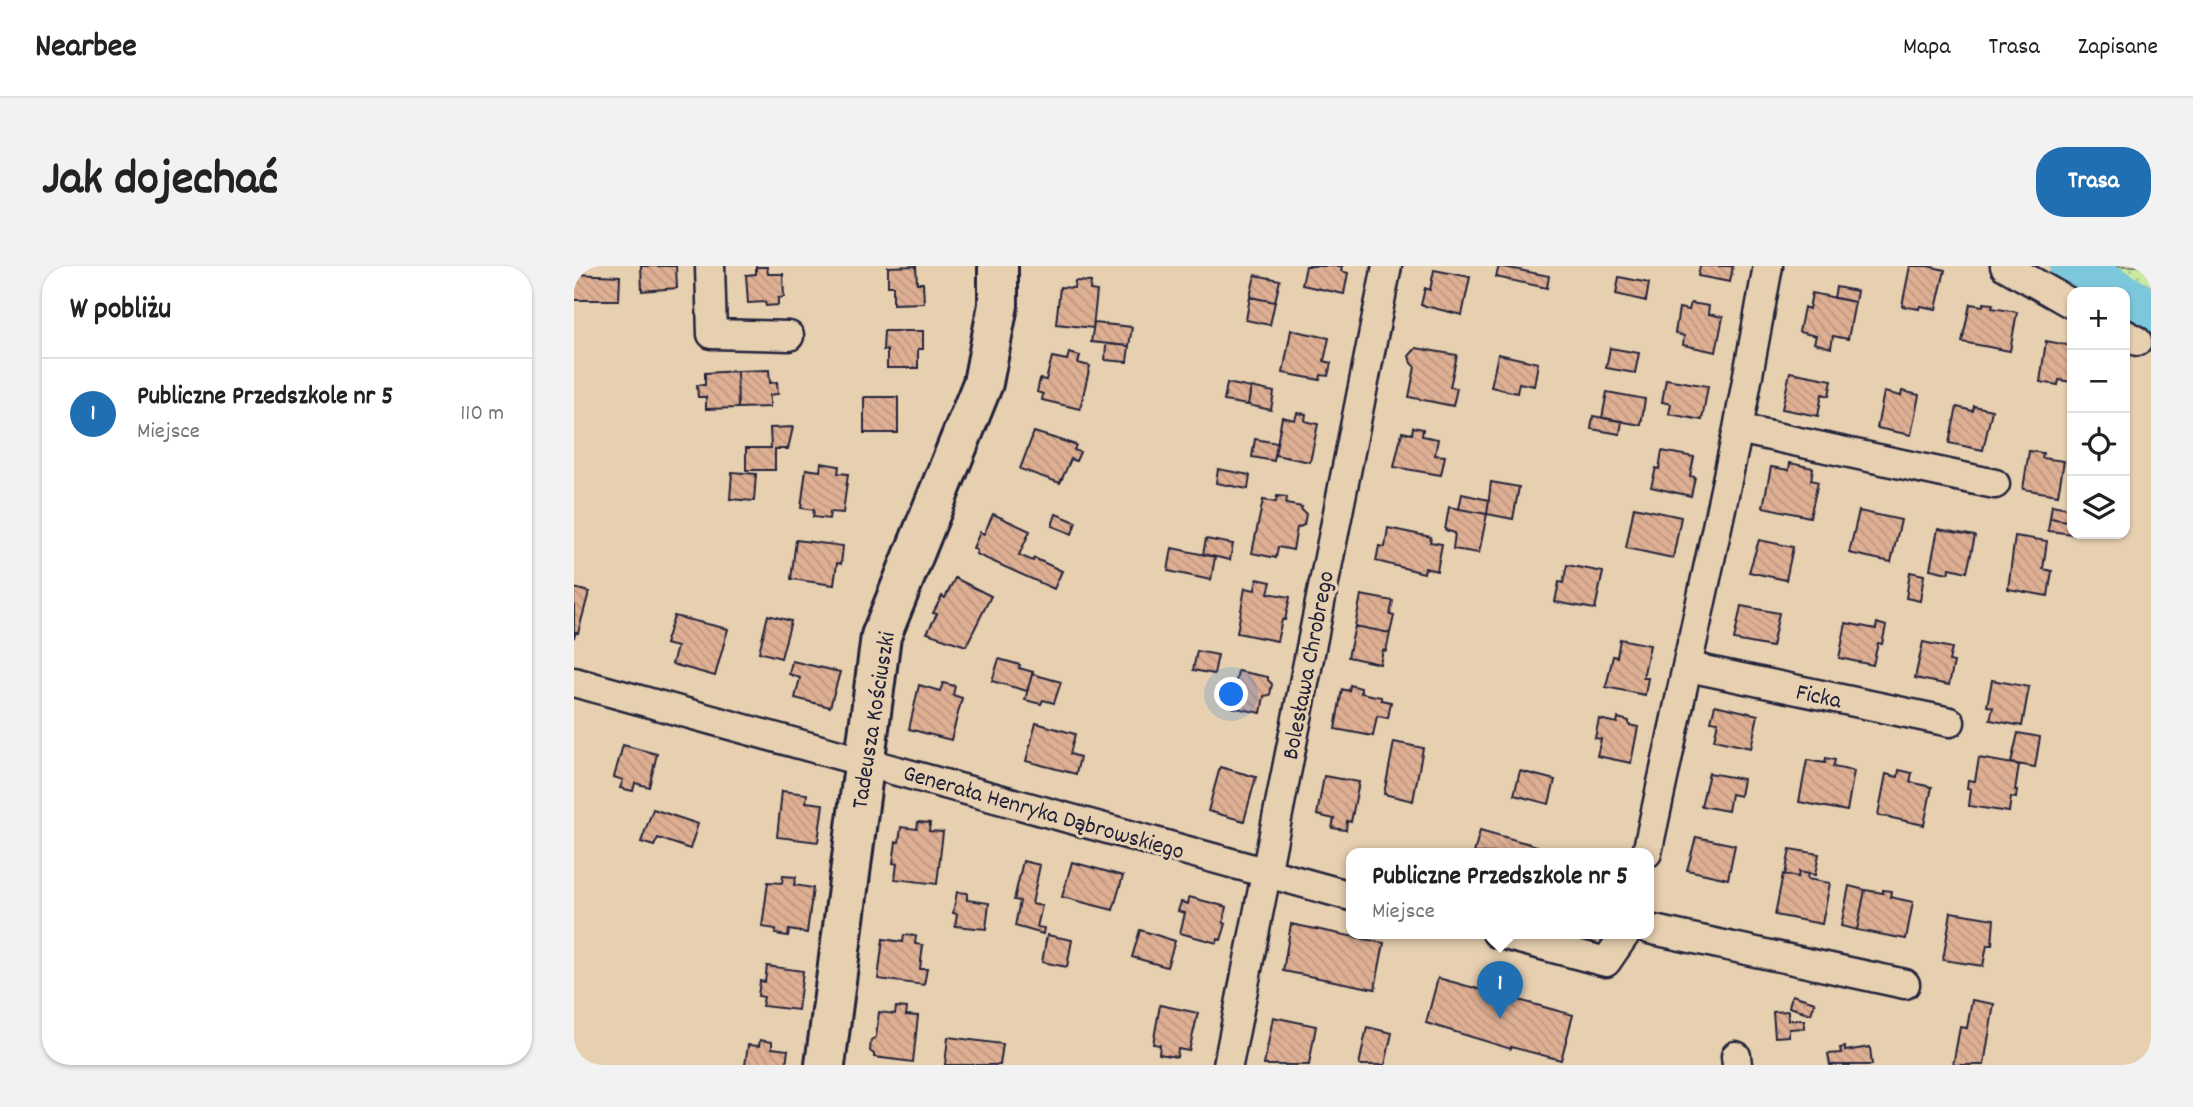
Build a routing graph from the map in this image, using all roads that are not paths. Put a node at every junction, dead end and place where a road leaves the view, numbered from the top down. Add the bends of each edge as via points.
1 (709, 266) edge
2 (998, 266) edge
3 (1387, 266) edge
4 (1768, 266) edge
5 (2005, 266) edge
6 (2067, 301) edge
7 (789, 336) dead end
8 (1738, 429) junction
9 (1995, 484) dead end
10 (1689, 667) junction
11 (574, 682) edge
12 (1950, 722) dead end
13 (865, 761) junction
14 (1648, 848) edge
15 (1266, 873) junction
16 (1346, 894) edge
17 (1654, 930) edge
18 (1520, 939) edge
19 (1622, 939) edge
20 (1905, 984) dead end
21 (825, 1065) edge
22 (1228, 1065) edge

1 - 7 street via 712,334
2 - 13 street, Tadeusza Kościuszki via 998,305 983,383 881,636
3 - 15 street, Bolesława Chrobrego
4 - 8 street
5 - 6 street
8 - 9 street
8 - 10 street
10 - 12 street, Ficka
10 - 14 street
11 - 13 street, Generała Henryka Dąbrowskiego
13 - 15 street, Generała Henryka Dąbrowskiego
13 - 21 street, Tadeusza Kościuszki
15 - 16 street, Generała Henryka Dąbrowskiego
15 - 22 street, Bolesława Chrobrego
17 - 20 street
18 - 19 street via 1606,961

